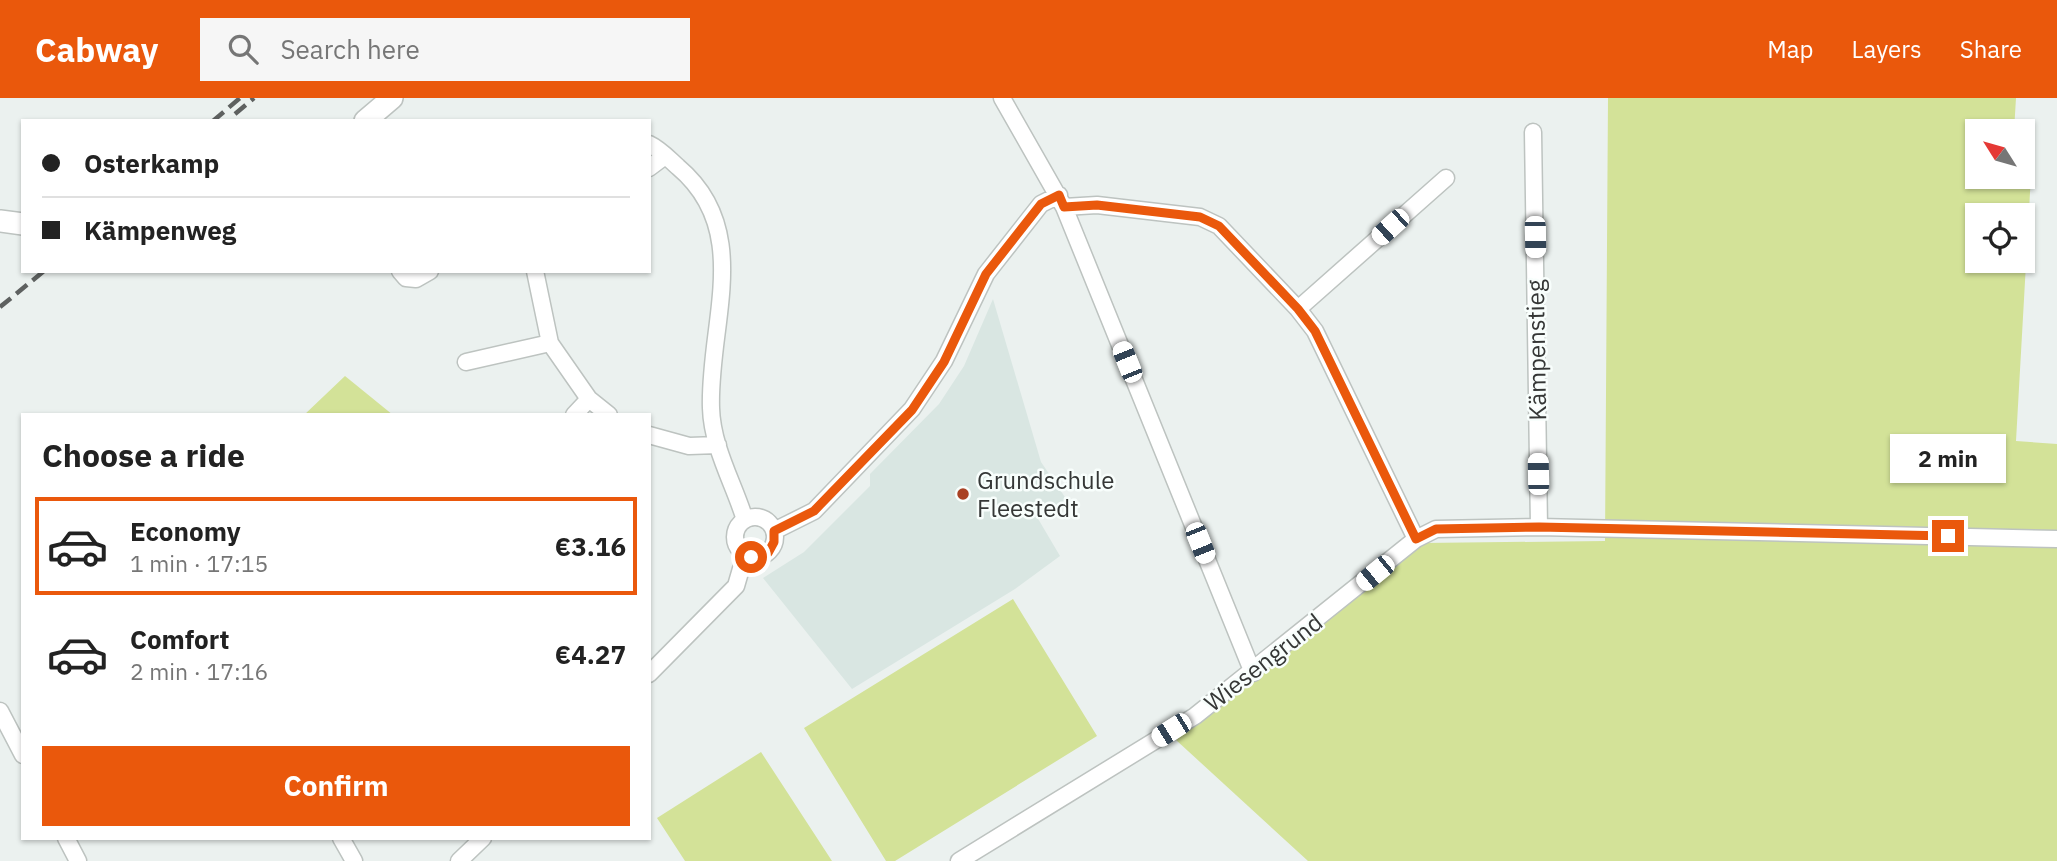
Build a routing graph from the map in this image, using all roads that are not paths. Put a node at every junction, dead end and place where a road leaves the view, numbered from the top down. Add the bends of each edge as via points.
1 (392, 98) edge
2 (1002, 98) edge
3 (367, 119) edge
4 (1533, 132) dead end
5 (651, 146) edge
6 (665, 156) junction
7 (651, 166) edge
8 (1446, 178) dead end
9 (1062, 201) junction
10 (0, 221) edge
11 (21, 224) edge
12 (402, 273) edge
13 (426, 273) edge
14 (535, 273) edge
15 (1298, 309) junction
16 (550, 343) junction
17 (466, 362) dead end
18 (589, 399) junction
19 (576, 413) edge
20 (606, 413) edge
21 (651, 441) edge
22 (718, 445) junction
23 (745, 520) junction
24 (1539, 527) junction
25 (774, 531) junction
26 (1416, 539) junction
27 (2057, 539) edge
28 (745, 555) junction
29 (651, 672) edge
30 (1253, 673) junction
31 (0, 711) edge
32 (21, 751) edge
33 (67, 840) edge
34 (342, 840) edge
35 (481, 840) edge
36 (78, 861) edge
37 (354, 861) edge
38 (459, 861) edge
39 (959, 861) edge

1 - 3 street
2 - 9 street
4 - 24 street, Kämpenstieg
5 - 6 street
6 - 7 street
6 - 22 street via 695,181 720,228 722,277 711,411
8 - 15 street
9 - 15 street via 1200,217 1219,226
9 - 25 street via 1041,204 986,274 944,362 912,410 814,511
9 - 30 street
10 - 11 street
12 - 13 street via 416,279
14 - 16 street
15 - 26 street via 1315,331
16 - 17 street
16 - 18 street
18 - 19 street
18 - 20 street
21 - 22 street
22 - 23 street
23 - 25 street via 762,519
23 - 28 street via 735,533
24 - 26 street via 1436,529
24 - 27 street
25 - 28 street via 768,553 757,558
26 - 30 street, Wiesengrund
28 - 29 street via 736,586
30 - 39 street, Wiesengrund via 1195,716
31 - 32 street
33 - 36 street
34 - 37 street
35 - 38 street

